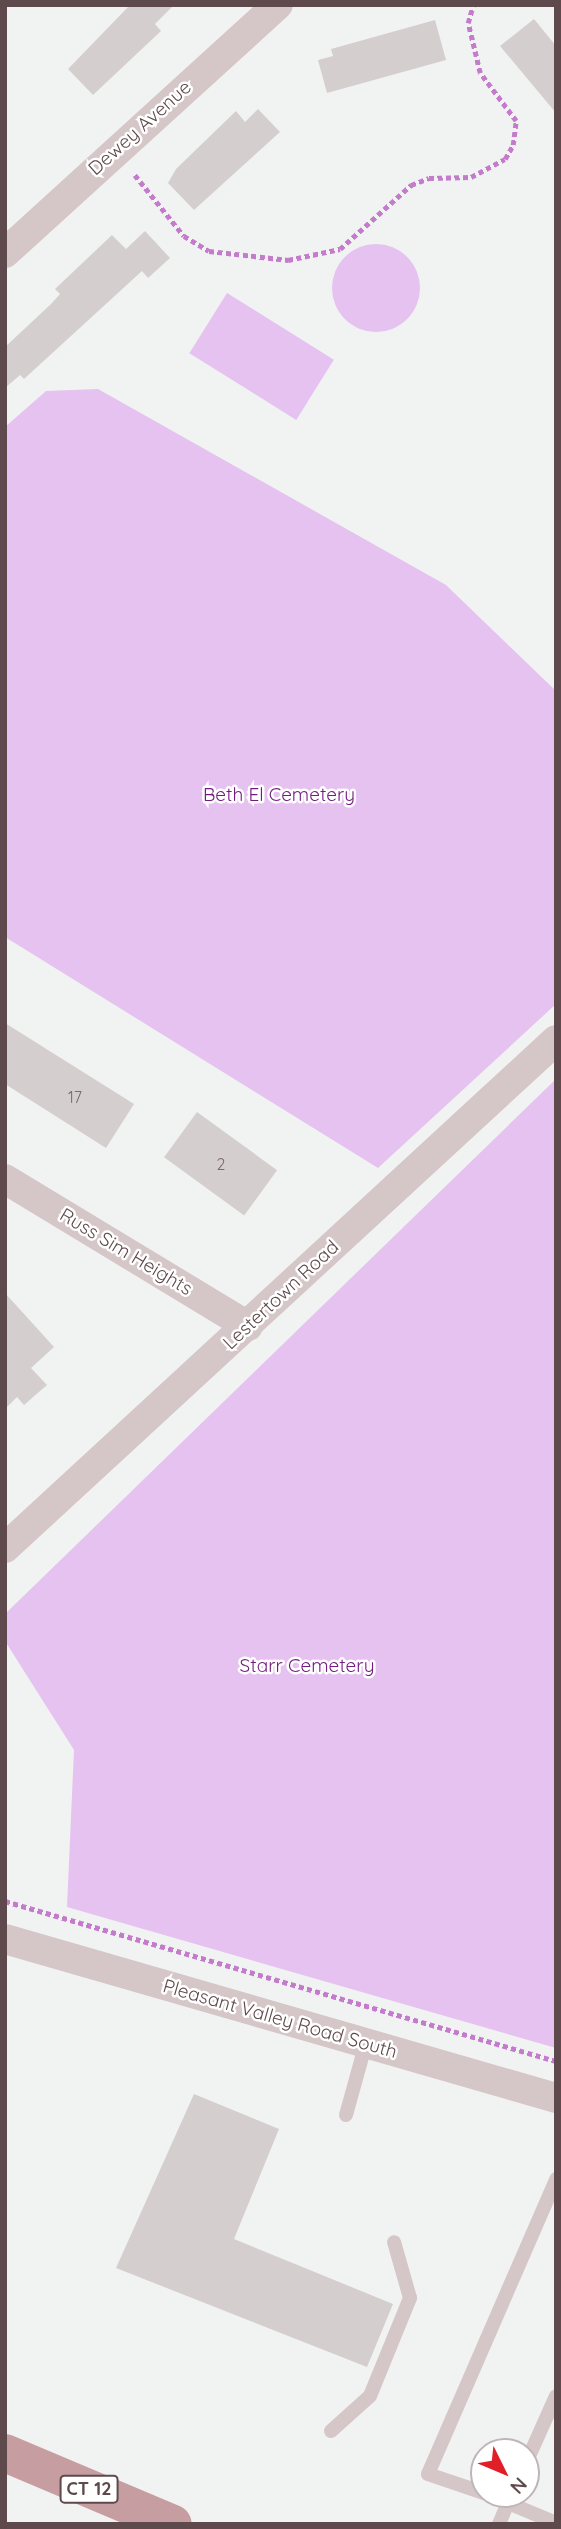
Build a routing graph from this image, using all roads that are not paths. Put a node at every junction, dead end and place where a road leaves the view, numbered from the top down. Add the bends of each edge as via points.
1 (278, 5) edge
2 (5, 253) edge
3 (556, 1040) edge
4 (5, 1179) edge
5 (248, 1326) junction
6 (5, 1548) edge
7 (5, 1939) edge
8 (366, 2043) junction
9 (556, 2098) edge
10 (346, 2115) dead end
11 (556, 2179) edge
12 (394, 2242) dead end
13 (556, 2396) edge
14 (331, 2431) dead end
15 (537, 2438) edge
16 (5, 2453) edge
17 (470, 2488) edge
18 (528, 2508) edge
19 (556, 2523) edge
20 (173, 2524) edge

1 - 2 street, Dewey Avenue
3 - 5 street, Lestertown Road
4 - 5 street, Russ Sim Heights
5 - 6 street, Lestertown Road
7 - 8 street, Pleasant Valley Road South
8 - 9 street, Pleasant Valley Road South
8 - 10 lane
11 - 17 lane via 429,2474
12 - 14 lane via 410,2298 370,2396
13 - 15 lane
16 - 20 highway, CT 12
18 - 19 lane

